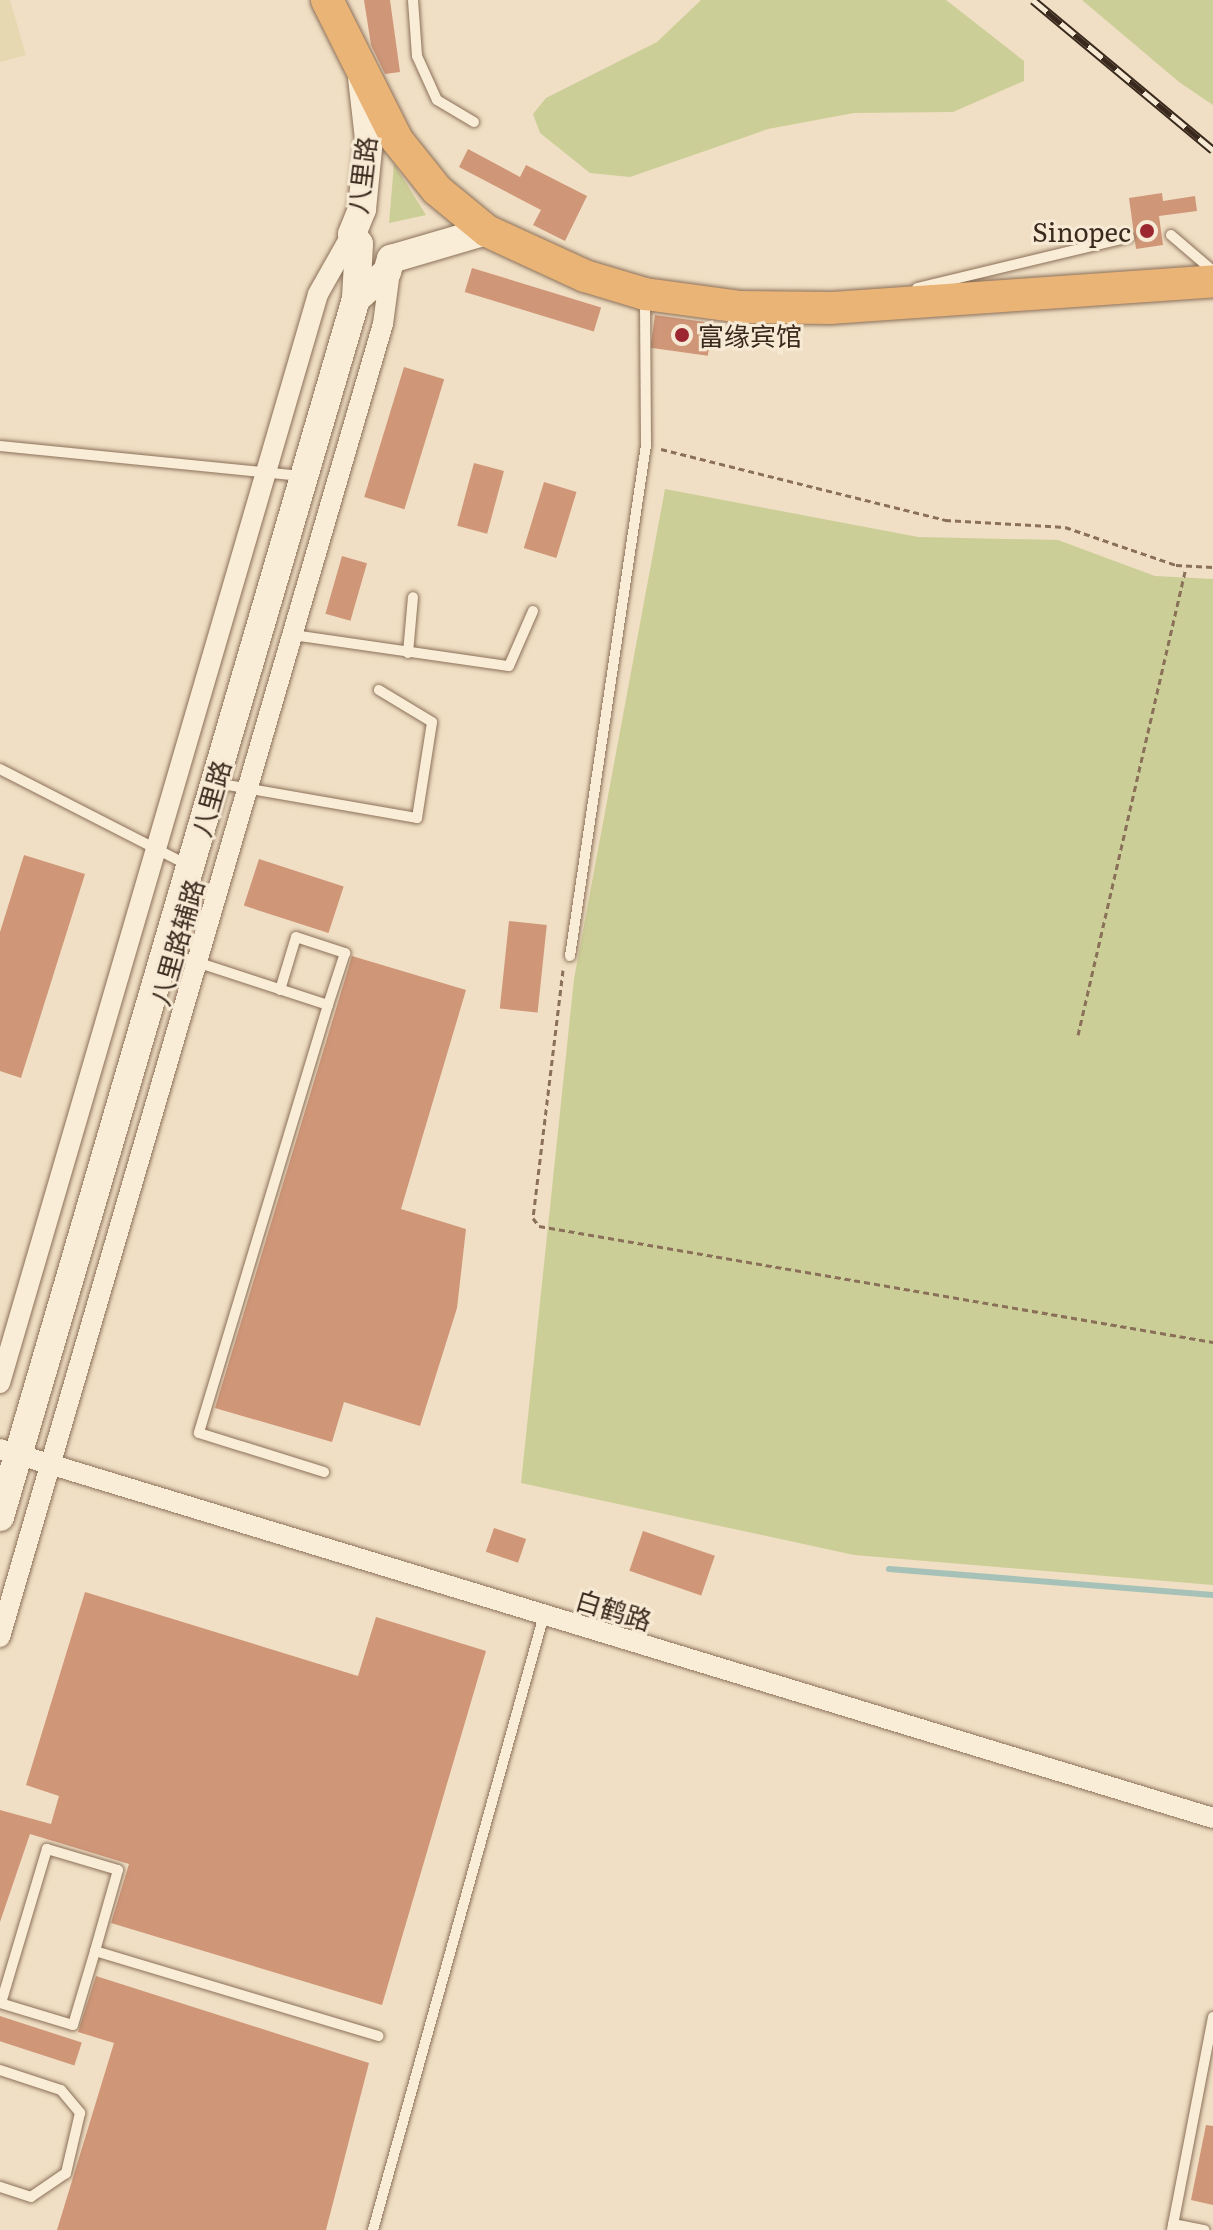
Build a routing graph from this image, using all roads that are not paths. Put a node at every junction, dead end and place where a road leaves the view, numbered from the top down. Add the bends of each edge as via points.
1 (327, 0) edge
2 (413, 0) edge
3 (362, 76) junction
4 (474, 122) dead end
5 (487, 231) junction
6 (352, 234) junction
7 (1171, 235) dead end
8 (1129, 237) dead end
9 (391, 259) junction
10 (1213, 271) edge
11 (1213, 281) edge
12 (645, 294) junction
13 (356, 299) junction
14 (831, 308) junction
15 (0, 446) edge
16 (266, 472) junction
17 (304, 476) junction
18 (413, 597) dead end
19 (533, 611) dead end
20 (293, 635) junction
21 (408, 653) junction
22 (379, 690) dead end
23 (0, 769) edge
24 (214, 783) junction
25 (248, 788) junction
26 (156, 849) junction
27 (190, 866) junction
28 (165, 952) junction
29 (570, 956) road end
30 (197, 962) junction
31 (280, 990) junction
32 (328, 1005) junction
33 (0, 1383) edge
34 (9, 1452) edge
35 (50, 1465) junction
36 (324, 1472) dead end
37 (0, 1517) edge
38 (544, 1615) junction
39 (0, 1637) edge
40 (1213, 1818) edge
41 (95, 1951) junction
42 (1, 2003) edge
43 (1213, 2017) edge
44 (379, 2036) dead end
45 (1209, 2056) edge
46 (0, 2070) edge
47 (0, 2187) edge
48 (1172, 2227) edge
49 (373, 2230) edge
50 (1204, 2230) edge

1 - 3 highway
2 - 4 lane via 417,56 437,100
3 - 5 highway via 416,165
3 - 6 main road, 八里路 via 368,164
5 - 9 main road
5 - 12 highway via 585,276
6 - 13 main road, 八里路 via 359,244
6 - 16 street, 八里路辅路 via 318,294
7 - 10 lane
8 - 14 lane
9 - 13 main road via 387,272
9 - 20 street, 八里路辅路 via 383,324
11 - 14 highway
12 - 14 highway via 741,307
12 - 29 lane via 646,445
13 - 17 main road, 八里路
15 - 16 lane
16 - 17 lane
16 - 26 street, 八里路辅路
17 - 24 main road, 八里路
18 - 21 lane
19 - 21 lane via 509,666
20 - 21 lane
20 - 25 street, 八里路辅路
22 - 25 lane via 432,722 417,818
23 - 26 lane
24 - 25 lane
24 - 27 main road, 八里路
25 - 30 street, 八里路辅路
26 - 27 lane
26 - 33 street, 八里路辅路
27 - 28 main road, 八里路
28 - 30 lane
28 - 34 main road, 八里路
30 - 31 lane
30 - 35 street, 八里路辅路
31 - 32 lane
31 - 32 lane via 296,937 345,953
32 - 36 lane via 199,1433
34 - 35 street, 白鹤路
34 - 37 main road, 八里路
35 - 38 street, 白鹤路
35 - 39 street, 八里路辅路
38 - 40 street, 白鹤路
38 - 49 lane
41 - 42 lane via 73,2025
41 - 42 lane via 118,1870 47,1849
41 - 44 lane
43 - 45 lane
45 - 48 lane
46 - 47 lane via 61,2090 80,2113 66,2173 31,2197
48 - 50 lane

